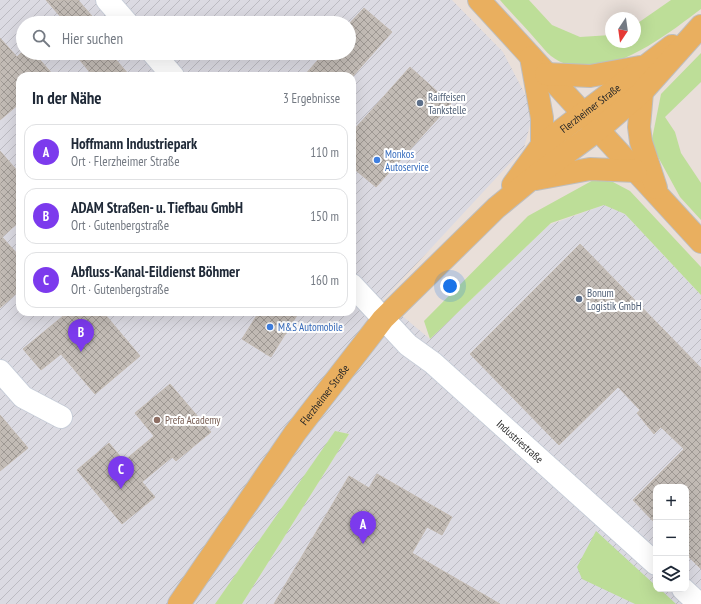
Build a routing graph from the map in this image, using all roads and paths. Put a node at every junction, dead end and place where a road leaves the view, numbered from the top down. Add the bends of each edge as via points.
1 (107, 0) edge
2 (479, 0) edge
3 (121, 16) edge
4 (701, 26) edge
5 (531, 57) junction
6 (159, 60) edge
7 (644, 66) junction
8 (170, 72) edge
9 (546, 74) junction
10 (642, 92) junction
11 (582, 113) junction
12 (598, 130) junction
13 (542, 145) junction
14 (636, 171) junction
15 (530, 180) junction
16 (658, 195) junction
17 (496, 208) junction
18 (701, 242) edge
19 (356, 289) edge
20 (383, 319) junction
21 (0, 370) edge
22 (62, 417) dead end
23 (653, 561) edge
24 (686, 592) edge
25 (179, 604) edge
26 (699, 604) edge

1 - 3 street
2 - 5 main road
4 - 7 main road, Flerzheimer Straße
4 - 10 main road, Flerzheimer Straße
5 - 9 main road
5 - 13 main road via 542,118
6 - 8 street
7 - 9 main road via 590,76
7 - 11 main road, Flerzheimer Straße
9 - 11 main road
10 - 12 main road, Flerzheimer Straße
10 - 16 main road via 639,127 641,142
11 - 12 main road
11 - 13 main road, Flerzheimer Straße
12 - 14 main road
12 - 15 main road, Flerzheimer Straße
13 - 17 main road, Flerzheimer Straße
14 - 15 main road via 590,169
14 - 16 main road
15 - 17 main road, Flerzheimer Straße
16 - 18 main road
17 - 20 main road, Flerzheimer Straße
19 - 20 street, Industriestraße
20 - 23 street, Industriestraße via 408,345 434,363
20 - 25 main road, Flerzheimer Straße via 294,433
21 - 22 street via 23,397
24 - 26 street

